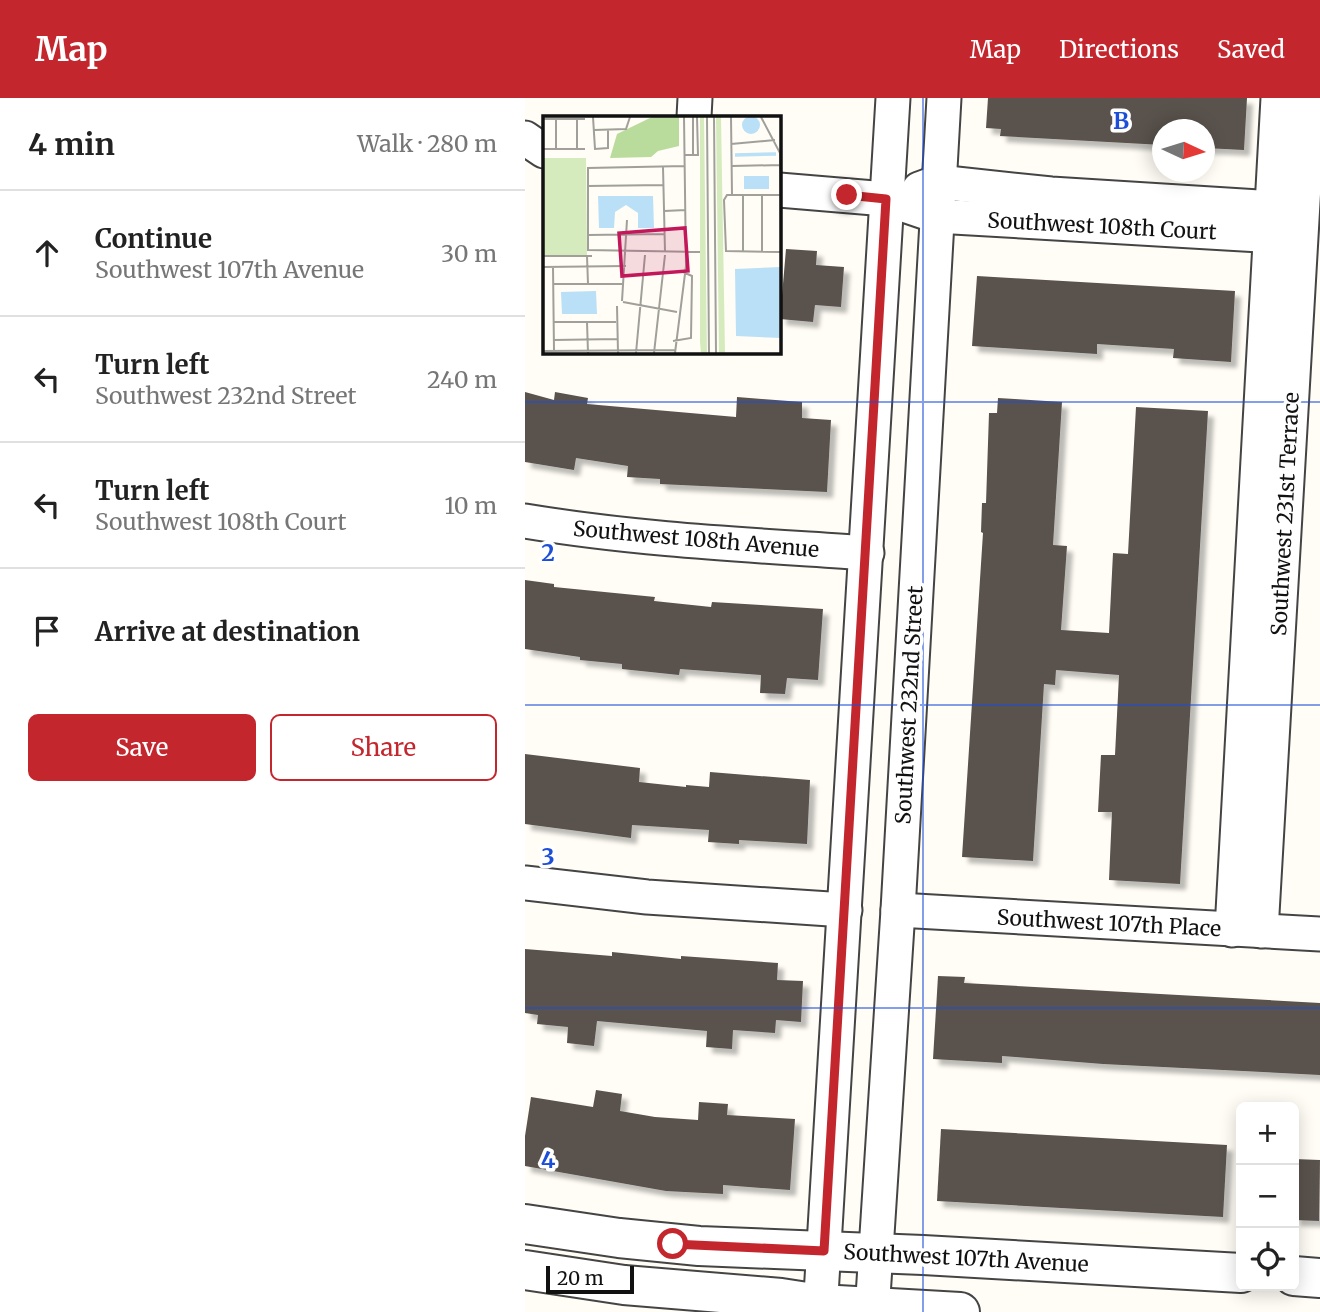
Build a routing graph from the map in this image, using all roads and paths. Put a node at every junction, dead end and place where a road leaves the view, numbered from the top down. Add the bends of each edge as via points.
1 (695, 98) edge
2 (893, 98) edge
3 (1278, 98) edge
4 (1309, 98) edge
5 (943, 103) edge
6 (694, 116) edge
7 (525, 138) edge
8 (543, 150) edge
9 (543, 166) edge
10 (525, 168) edge
11 (938, 183) junction
12 (781, 190) edge
13 (886, 199) junction
14 (936, 216) junction
15 (1298, 223) edge
16 (525, 521) edge
17 (867, 553) junction
18 (525, 883) edge
19 (845, 910) junction
20 (898, 910) junction
21 (1246, 930) junction
22 (1320, 934) edge
23 (525, 1224) edge
24 (824, 1251) junction
25 (875, 1254) junction
26 (525, 1270) edge
27 (1236, 1273) edge
28 (1299, 1276) edge
29 (1320, 1278) edge
30 (820, 1308) edge
31 (872, 1310) edge
32 (960, 1312) edge

1 - 6 street
2 - 13 street
3 - 15 street, Southwest 231st Terrace
4 - 15 street, Southwest 231st Terrace
5 - 11 street, Southwest 232nd Street
7 - 8 street
9 - 10 street
11 - 13 street, Southwest 108th Court
11 - 14 street, Southwest 232nd Street
11 - 15 street, Southwest 108th Court
12 - 13 street, Southwest 108th Court
13 - 14 street, Southwest 108th Court
13 - 17 street
14 - 15 street, Southwest 108th Court
14 - 20 street, Southwest 232nd Street
15 - 21 street, Southwest 231st Terrace
16 - 17 street, Southwest 108th Avenue via 698,543
17 - 19 street
18 - 19 street via 637,896
19 - 24 street
20 - 21 street, Southwest 107th Place
20 - 25 street, Southwest 232nd Street
21 - 22 street, Southwest 107th Place
23 - 24 street, Southwest 107th Avenue via 673,1244
24 - 25 street, Southwest 107th Avenue
24 - 30 street
25 - 27 street, Southwest 107th Avenue
25 - 31 street, Southwest 232nd Street
26 - 30 street via 624,1285 781,1298
28 - 29 street
30 - 31 street
31 - 32 street

